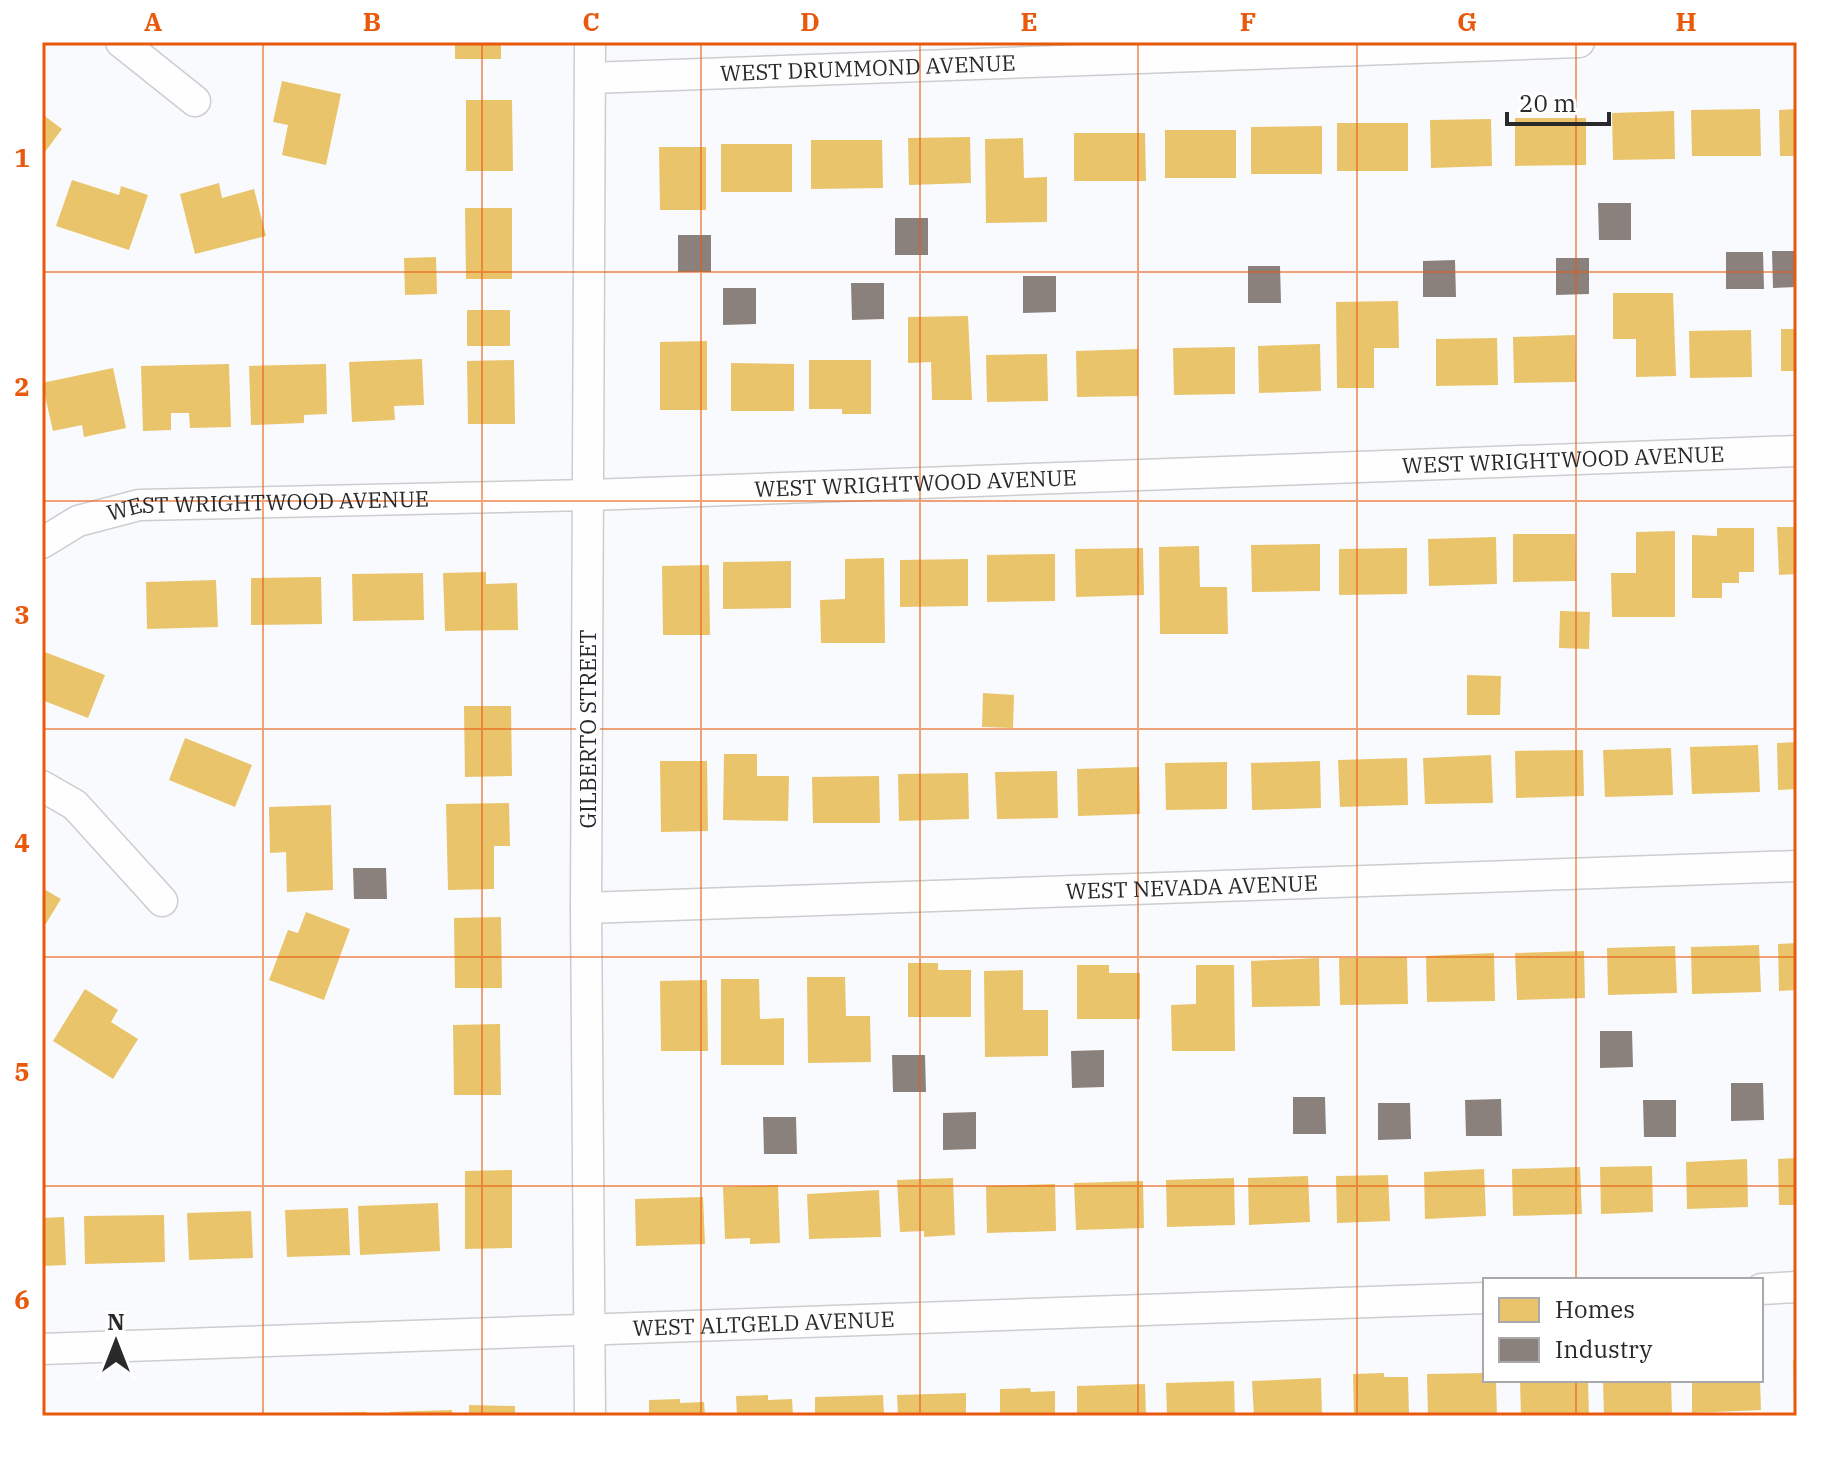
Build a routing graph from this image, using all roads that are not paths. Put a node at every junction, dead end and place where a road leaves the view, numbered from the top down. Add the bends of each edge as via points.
1 (121, 42) edge
2 (590, 42) edge
3 (1579, 42) edge
4 (590, 78) junction
5 (195, 101) dead end
6 (1797, 451) edge
7 (590, 495) junction
8 (42, 543) edge
9 (42, 786) edge
10 (1797, 866) edge
11 (162, 901) dead end
12 (586, 908) junction
13 (1797, 1287) edge
14 (1763, 1289) edge
15 (1483, 1298) edge
16 (590, 1330) junction
17 (42, 1349) edge
18 (590, 1416) edge

1 - 5 street
2 - 4 street, GILBERTO STREET
3 - 4 street, WEST DRUMMOND AVENUE
4 - 7 street, GILBERTO STREET
6 - 7 street, WEST WRIGHTWOOD AVENUE
7 - 8 street, WEST WRIGHTWOOD AVENUE via 139,505 78,521
7 - 12 street, GILBERTO STREET
9 - 11 street via 75,805
10 - 12 street, WEST NEVADA AVENUE
12 - 16 street, GILBERTO STREET
13 - 14 street
15 - 16 street, WEST ALTGELD AVENUE
16 - 17 street, WEST ALTGELD AVENUE
16 - 18 street, GILBERTO STREET

